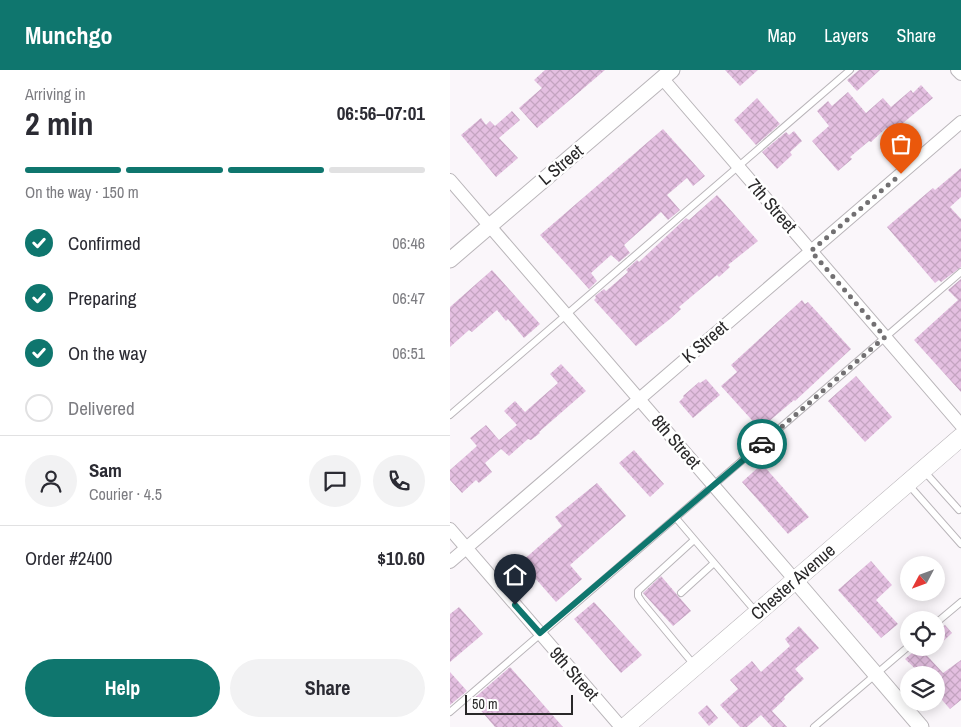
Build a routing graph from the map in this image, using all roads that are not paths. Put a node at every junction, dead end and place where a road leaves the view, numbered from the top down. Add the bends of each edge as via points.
1 (850, 70) edge
2 (957, 70) edge
3 (667, 74) edge
4 (961, 74) edge
5 (961, 122) edge
6 (738, 166) junction
7 (450, 180) edge
8 (489, 226) junction
9 (811, 251) junction
10 (450, 260) edge
11 (961, 272) edge
12 (566, 314) junction
13 (885, 337) junction
14 (639, 399) junction
15 (450, 415) edge
16 (961, 425) edge
17 (961, 437) edge
18 (923, 470) junction
19 (907, 483) junction
20 (714, 486) junction
21 (959, 510) dead end
22 (676, 518) junction
23 (450, 529) edge
24 (694, 540) junction
25 (961, 544) edge
26 (466, 548) junction
27 (450, 562) edge
28 (714, 563) junction
29 (795, 580) junction
30 (681, 592) dead end
31 (961, 602) edge
32 (756, 614) junction
33 (945, 615) edge
34 (540, 633) junction
35 (900, 653) edge
36 (695, 666) junction
37 (875, 674) junction
38 (450, 712) edge
39 (621, 727) edge
40 (625, 727) edge
41 (814, 727) edge
42 (921, 727) edge

1 - 6 lane
2 - 4 street
3 - 6 street, 7th Street
3 - 8 street, L Street
5 - 9 street, K Street
6 - 9 street, 7th Street
6 - 12 lane
7 - 8 street, 8th Street
8 - 10 street, L Street
8 - 12 street, 8th Street
9 - 13 street, 7th Street
9 - 14 street, K Street
11 - 13 lane
12 - 14 street, 8th Street
12 - 15 lane
13 - 16 street, 7th Street
13 - 20 lane
14 - 20 street, 8th Street
14 - 26 street, K Street
17 - 18 main road, Chester Avenue
18 - 19 main road, Chester Avenue
18 - 21 lane
19 - 25 lane
19 - 29 main road, Chester Avenue
20 - 22 lane
20 - 29 street, 8th Street
22 - 24 lane
22 - 34 lane
23 - 26 street, 9th Street
24 - 28 lane
24 - 36 lane via 638,591 638,596
26 - 27 street, K Street
26 - 34 street, 9th Street
28 - 30 lane
28 - 32 lane
29 - 32 main road, Chester Avenue
29 - 37 street, 8th Street
31 - 33 lane
32 - 36 main road, Chester Avenue
34 - 38 lane
34 - 39 street, 9th Street
35 - 37 lane
36 - 40 main road, Chester Avenue
37 - 41 lane
37 - 42 street, 8th Street

